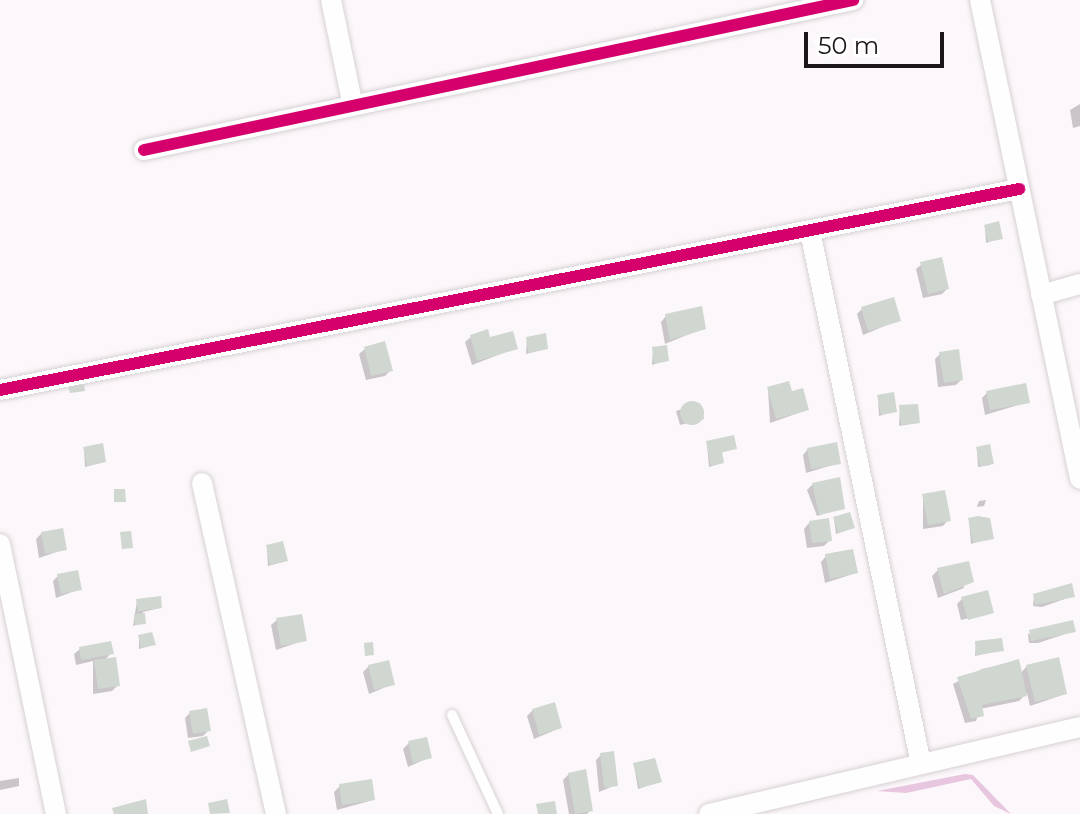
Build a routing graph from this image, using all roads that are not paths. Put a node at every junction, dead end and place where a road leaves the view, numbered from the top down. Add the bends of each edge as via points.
1 (331, 0) edge
2 (853, 0) edge
3 (980, 0) edge
4 (353, 106) junction
5 (144, 150) dead end
6 (1019, 189) junction
7 (810, 231) junction
8 (1080, 284) edge
9 (1041, 295) junction
10 (0, 390) edge
11 (1080, 479) edge
12 (202, 483) dead end
13 (0, 544) edge
14 (452, 715) dead end
15 (1080, 727) edge
16 (921, 764) junction
17 (714, 813) edge
18 (56, 814) edge
19 (276, 814) edge
20 (498, 814) edge

1 - 4 street
2 - 4 street
3 - 6 street
4 - 5 street
6 - 7 street
6 - 9 street
7 - 10 street
7 - 16 street
8 - 9 street
9 - 11 street
12 - 19 street
13 - 18 street
14 - 20 lane
15 - 16 street
16 - 17 street

